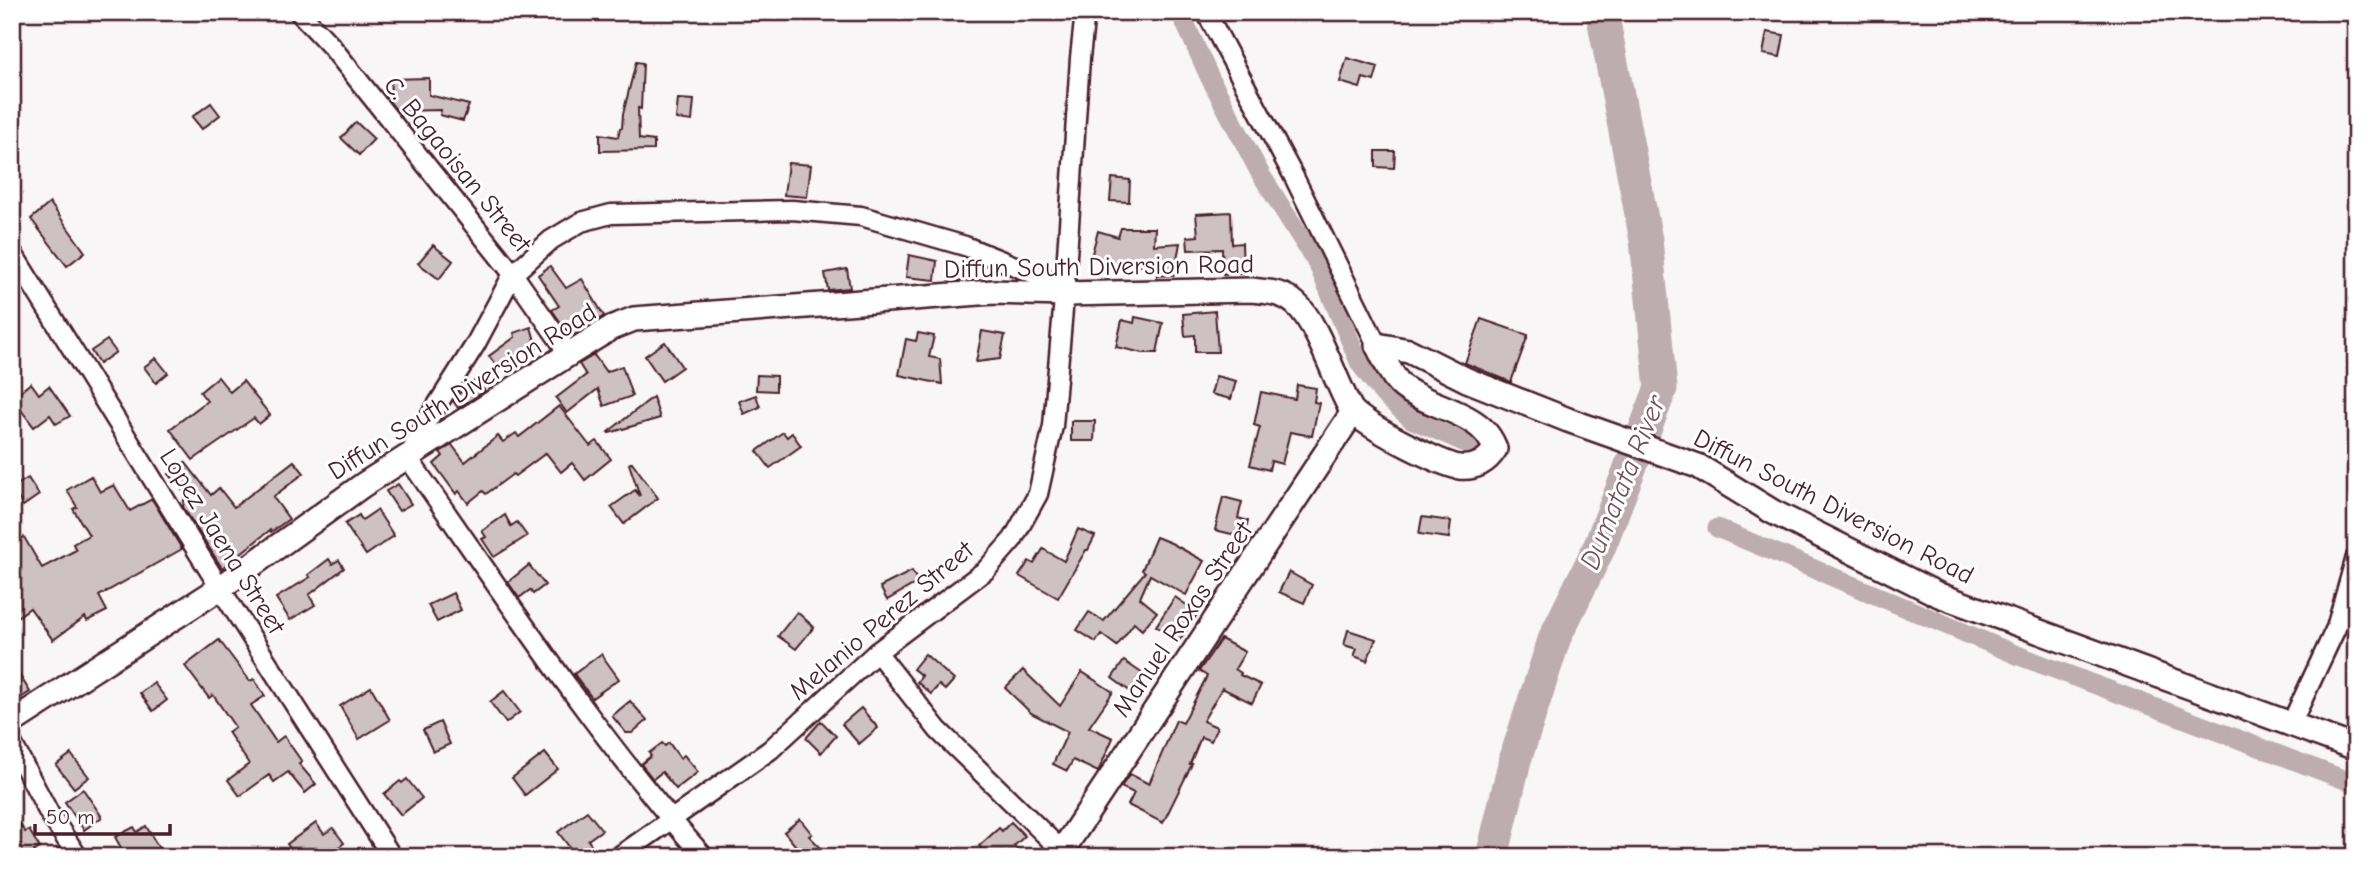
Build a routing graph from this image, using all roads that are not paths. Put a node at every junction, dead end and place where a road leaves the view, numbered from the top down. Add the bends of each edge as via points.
1 (299, 12) edge
2 (1085, 12) edge
3 (1206, 12) edge
4 (12, 252) edge
5 (513, 274) junction
6 (1065, 290) junction
7 (1377, 345) junction
8 (569, 354) junction
9 (1353, 412) junction
10 (408, 458) junction
11 (2356, 558) edge
12 (220, 587) junction
13 (877, 652) junction
14 (12, 722) edge
15 (2291, 724) junction
16 (12, 743) edge
17 (2356, 748) edge
18 (670, 819) junction
19 (1060, 854) edge
20 (78, 857) edge
21 (392, 857) edge
22 (618, 857) edge
23 (705, 857) edge

1 - 5 street, C. Bagaoisan Street
2 - 6 street, Melanio Perez Street
3 - 7 street
4 - 12 street, Lopez Jaena Street
5 - 6 street via 551,240 581,222 611,214 792,210 861,216 922,232
5 - 8 street, C. Bagaoisan Street
5 - 10 street
6 - 8 street, Diffun South Diversion Road via 661,315 611,327
6 - 9 street, Diffun South Diversion Road via 1279,293 1298,305 1311,325
6 - 13 street, Melanio Perez Street via 1053,426 1038,494 1013,539 986,570
7 - 9 street via 1402,386 1471,420 1492,439 1495,449 1479,465 1459,467 1412,449
7 - 15 street, Diffun South Diversion Road via 1409,351 1467,380 1699,466 1773,512 1939,595
8 - 10 street, Diffun South Diversion Road
9 - 19 street, Manuel Roxas Street
10 - 12 street, Diffun South Diversion Road
10 - 18 street via 553,666
11 - 15 street via 2336,628
12 - 14 street, Diffun South Diversion Road
12 - 21 street, Lopez Jaena Street
13 - 18 street, Melanio Perez Street via 770,750
13 - 19 street via 938,730
15 - 17 street, Diffun South Diversion Road
16 - 20 street
18 - 22 street, Melanio Perez Street
18 - 23 street

